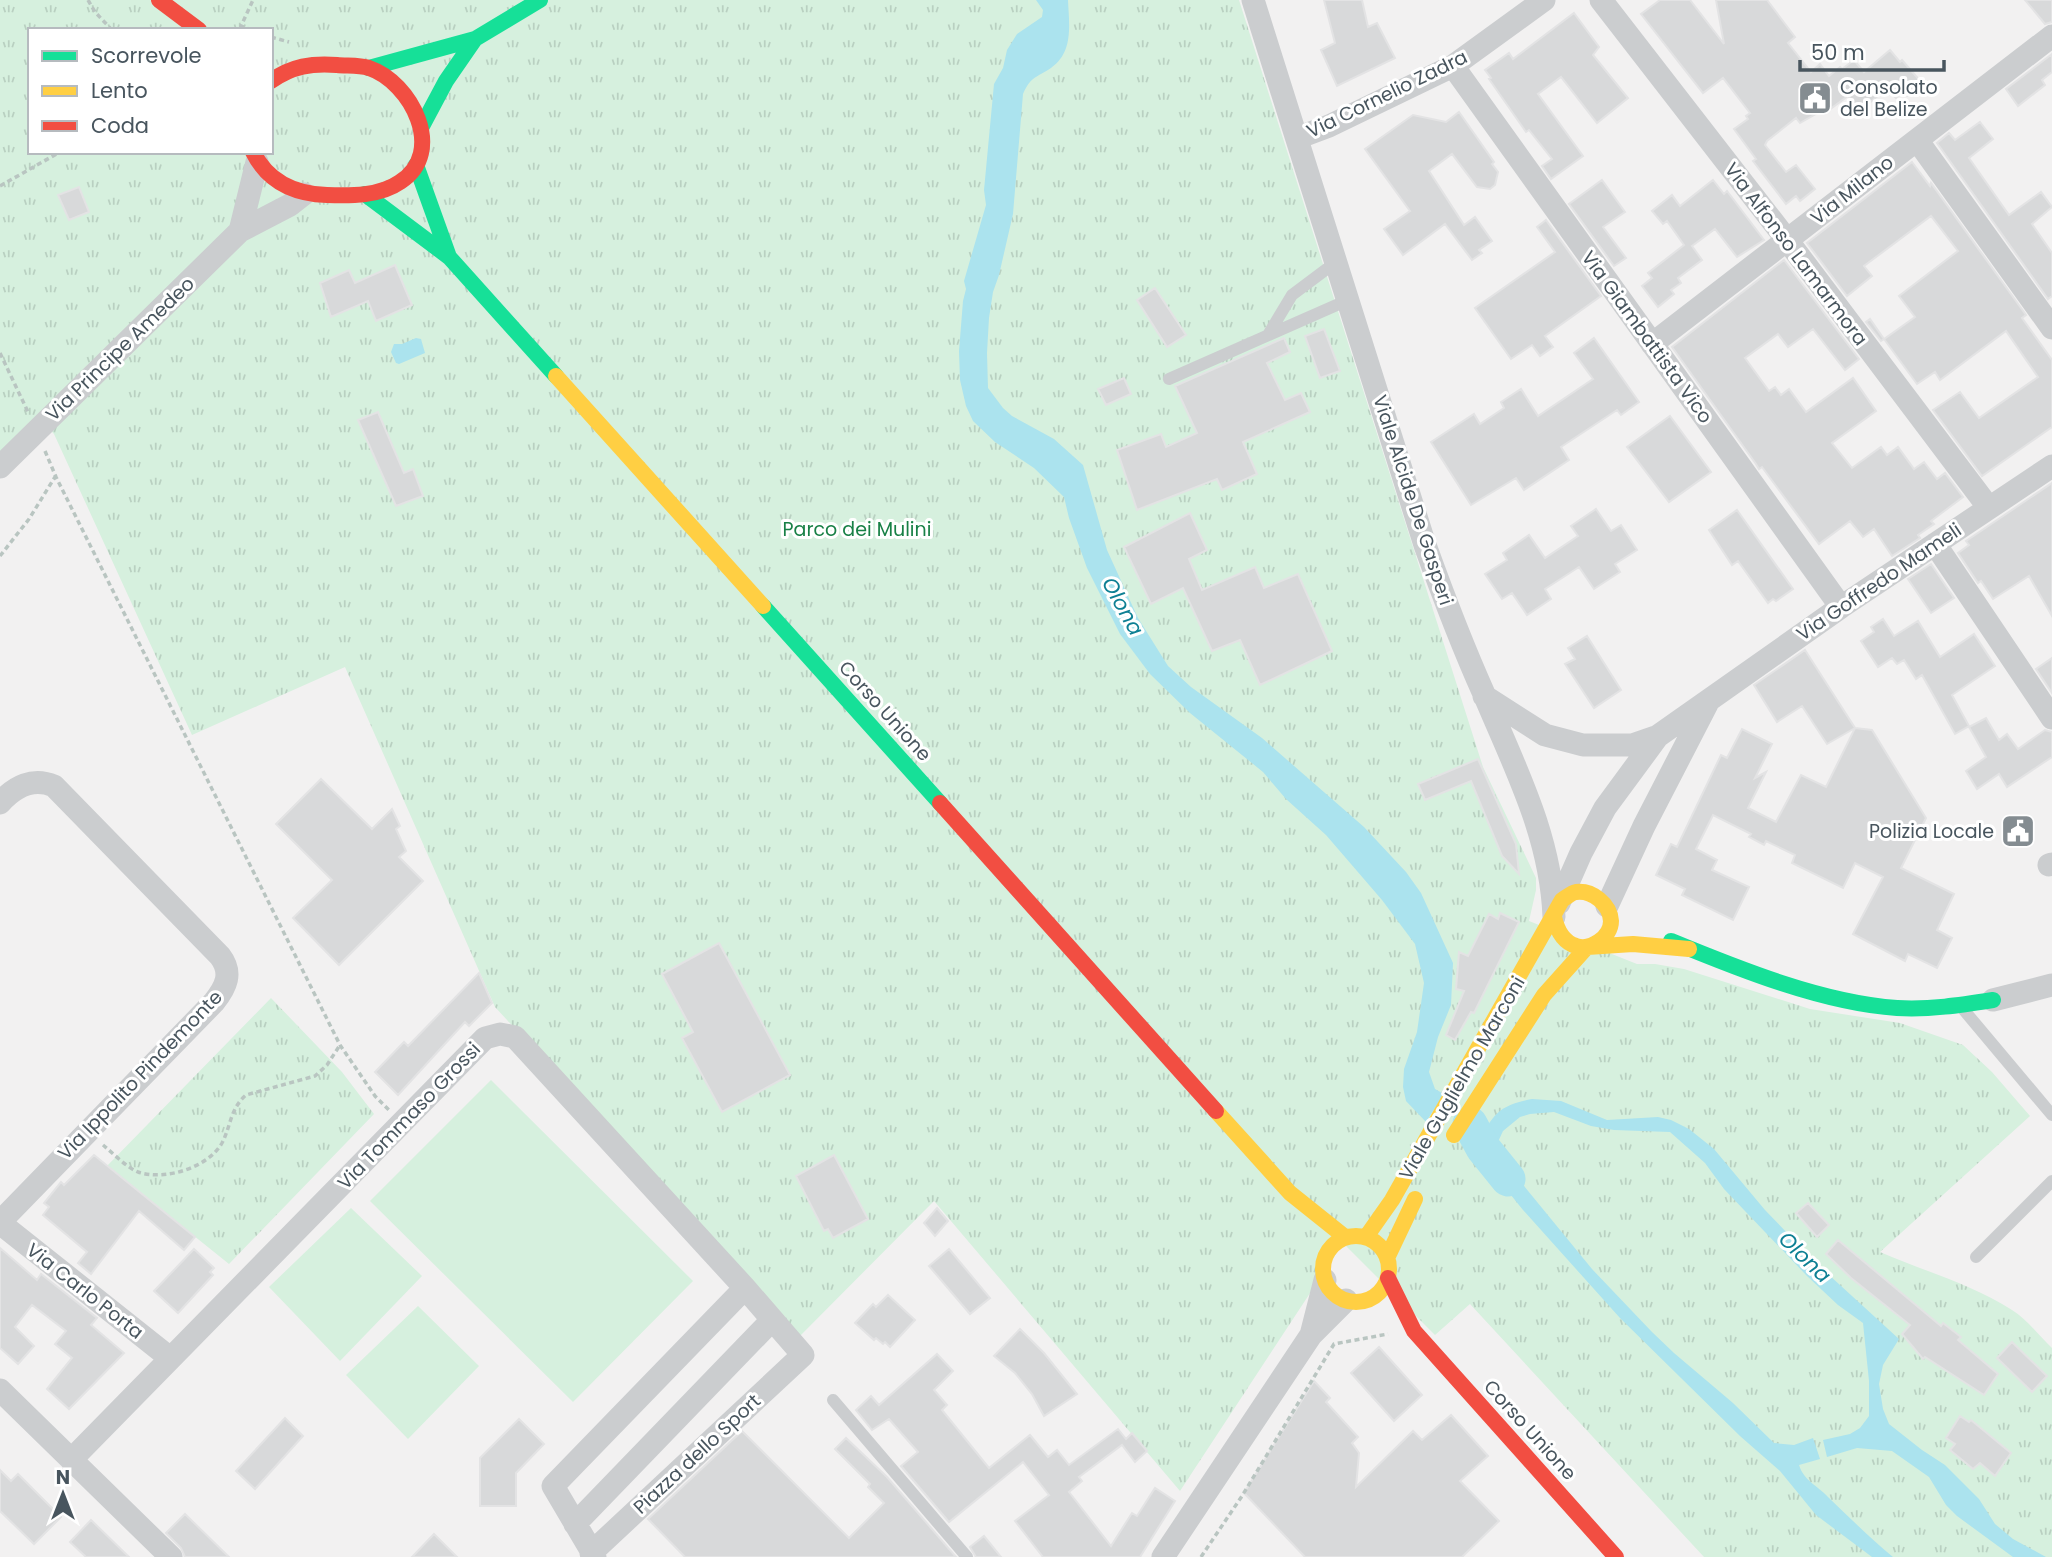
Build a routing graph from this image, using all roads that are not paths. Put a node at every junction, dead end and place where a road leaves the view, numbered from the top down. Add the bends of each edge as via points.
1 (159, 0) edge
2 (540, 0) edge
3 (1253, 0) edge
4 (1544, 0) edge
5 (1601, 0) edge
6 (196, 28) edge
7 (2052, 36) edge
8 (475, 39) junction
9 (280, 59) dead end
10 (298, 65) junction
11 (1453, 66) junction
12 (369, 68) junction
13 (273, 80) edge
14 (421, 128) junction
15 (1297, 138) junction
16 (1917, 140) junction
17 (255, 157) edge
18 (416, 165) junction
19 (304, 194) junction
20 (365, 194) junction
21 (240, 231) junction
22 (1787, 240) junction
23 (449, 257) junction
24 (1336, 262) junction
25 (1348, 300) junction
26 (2052, 328) edge
27 (1268, 335) junction
28 (1652, 344) junction
29 (1169, 379) dead end
30 (2052, 466) edge
31 (0, 467) edge
32 (1989, 508) junction
33 (1935, 544) junction
34 (1841, 607) junction
35 (1484, 696) junction
36 (1708, 701) junction
37 (2052, 718) edge
38 (1658, 736) junction
39 (0, 803) edge
40 (1535, 813) junction
41 (1574, 867) junction
42 (1603, 902) junction
43 (1556, 910) junction
44 (1629, 921) dead end
45 (1647, 931) dead end
46 (1587, 947) junction
47 (1689, 949) junction
48 (2052, 985) edge
49 (1993, 1000) joint
50 (1961, 1006) junction
51 (2052, 1115) edge
52 (1443, 1152) dead end
53 (2052, 1181) edge
54 (1422, 1187) dead end
55 (1290, 1193) junction
56 (0, 1222) edge
57 (1346, 1237) junction
58 (1366, 1237) junction
59 (1326, 1254) junction
60 (1976, 1257) dead end
61 (1387, 1258) junction
62 (1388, 1278) junction
63 (1325, 1280) junction
64 (745, 1288) junction
65 (1355, 1300) junction
66 (772, 1320) junction
67 (1414, 1331) junction
68 (1311, 1335) junction
69 (803, 1355) joint
70 (170, 1358) junction
71 (0, 1390) edge
72 (833, 1400) dead end
73 (72, 1459) junction
74 (575, 1524) junction
75 (593, 1555) edge
76 (171, 1557) edge
77 (967, 1557) edge
78 (1163, 1557) edge
79 (1615, 1557) edge

1 - 6 street
2 - 8 street
3 - 15 street, Viale Alcide De Gasperi
4 - 11 street, Via Cornelio Zadra
5 - 22 street, Via Alfonso Lamarmora
7 - 16 street, Via Milano
8 - 12 street
8 - 14 street
9 - 10 street
10 - 12 street
10 - 13 street
11 - 15 street, Via Cornelio Zadra
11 - 28 street, Via Giambattista Vico
12 - 14 street via 402,89
14 - 18 street
15 - 24 street, Viale Alcide De Gasperi
16 - 22 street, Via Milano
16 - 26 street
17 - 19 street via 271,177
17 - 21 street
18 - 20 street via 398,184
18 - 23 street, Corso Unione
19 - 20 street
19 - 21 street, Via Principe Amedeo
20 - 23 street, Corso Unione
21 - 31 street, Via Principe Amedeo
22 - 28 street, Via Milano
22 - 32 street, Via Alfonso Lamarmora
23 - 55 street, Corso Unione
24 - 25 street, Viale Alcide De Gasperi
24 - 27 lane via 1292,295
25 - 27 lane
25 - 35 street, Viale Alcide De Gasperi via 1426,545
27 - 29 lane
28 - 34 street, Via Giambattista Vico
30 - 32 street, Via Goffredo Mameli
32 - 33 street, Via Goffredo Mameli
33 - 34 street, Via Goffredo Mameli
33 - 37 street
34 - 36 street, Via Goffredo Mameli
35 - 38 street, Via Goffredo Mameli via 1545,735 1583,745 1632,745
35 - 40 street, Viale Alcide De Gasperi
36 - 38 street, Via Goffredo Mameli
36 - 42 street, Via Goffredo Mameli
38 - 41 street, Via Goffredo Mameli via 1605,808
39 - 56 street, Via Ippolito Pindemonte via 30,782 54,786 225,963 228,974 218,997
40 - 41 street
40 - 43 street
41 - 42 street
41 - 43 street, Via Goffredo Mameli
42 - 43 street via 1583,891 1570,894
42 - 44 street
42 - 46 street via 1609,914 1608,931
43 - 46 street via 1559,936 1577,947
43 - 58 street, Viale Guglielmo Marconi via 1392,1200
45 - 47 street
46 - 47 street via 1633,944
46 - 52 street, Viale Guglielmo Marconi via 1544,995
47 - 50 street via 1835,1000 1902,1009
48 - 49 street
49 - 50 street
50 - 51 lane
53 - 60 lane
54 - 61 street, Viale Guglielmo Marconi
55 - 57 street, Corso Unione
55 - 59 street, Corso Unione
56 - 70 street, Via Carlo Porta
57 - 58 street
57 - 59 street
58 - 61 street
59 - 63 street
61 - 62 street, Viale Guglielmo Marconi
62 - 65 street via 1375,1296
62 - 67 street, Corso Unione
63 - 65 street via 1337,1296
63 - 68 street
64 - 66 street, Via Tommaso Grossi
64 - 70 street, Via Tommaso Grossi via 515,1037 500,1034 485,1038
64 - 74 street via 553,1486
65 - 67 street, Corso Unione
65 - 68 street
66 - 69 street, Via Tommaso Grossi
66 - 74 street, Piazza dello Sport
67 - 79 street, Corso Unione
68 - 78 street
69 - 75 street, Piazza dello Sport
70 - 73 street, Via Tommaso Grossi
71 - 73 street
72 - 77 lane
73 - 76 street
74 - 75 street

